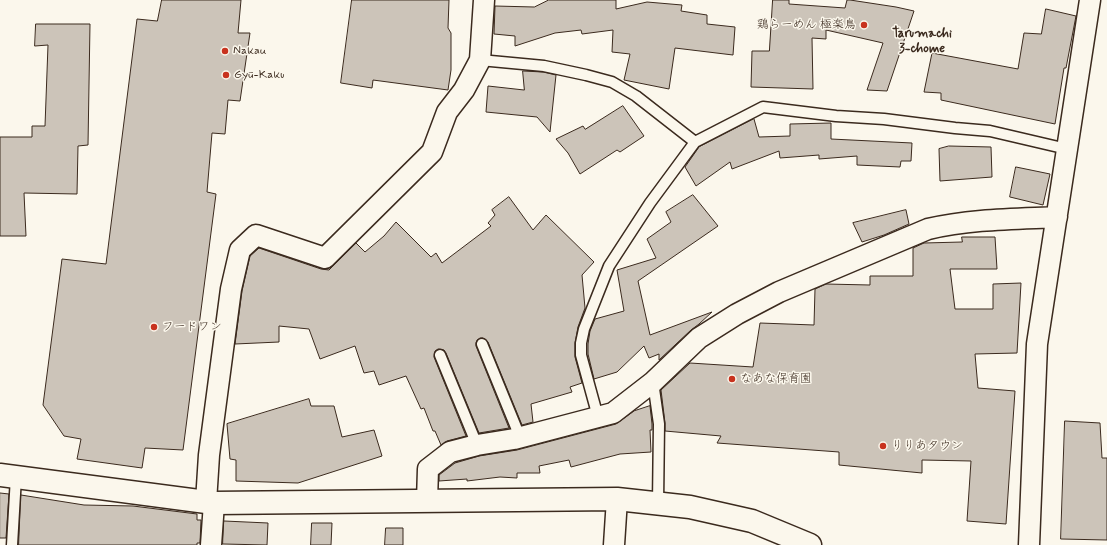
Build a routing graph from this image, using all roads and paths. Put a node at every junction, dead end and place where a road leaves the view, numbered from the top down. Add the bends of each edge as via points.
1 (484, 0) edge
2 (1090, 0) edge
3 (480, 60) junction
4 (695, 142) junction
5 (1067, 149) junction
6 (1057, 217) junction
7 (482, 344) dead end
8 (440, 355) dead end
9 (653, 382) junction
10 (598, 417) junction
11 (520, 437) junction
12 (477, 445) junction
13 (8, 476) edge
14 (616, 499) junction
15 (427, 501) junction
16 (210, 502) junction
17 (658, 504) junction
18 (12, 545) edge
19 (211, 545) edge
20 (614, 545) edge
21 (810, 545) edge
22 (1029, 545) edge

1 - 3 street
2 - 5 street
3 - 4 lane via 544,66 612,82 636,96
3 - 16 street via 464,90 447,112 432,152 325,258 256,235 240,250 230,297 209,455
4 - 5 lane via 763,107 990,130
4 - 10 lane via 650,202 608,266 584,329 581,354
5 - 6 street
6 - 9 street via 949,224 928,229 779,292 737,314 699,338
6 - 22 street via 1037,344
7 - 11 lane
8 - 12 lane
9 - 10 street via 613,413
9 - 17 lane via 659,424
10 - 11 street
11 - 12 street
12 - 15 street via 450,452 428,469
13 - 16 street
13 - 18 lane
14 - 15 street
14 - 17 street
14 - 20 street
15 - 16 street
16 - 19 street
17 - 21 street via 690,507 752,522

